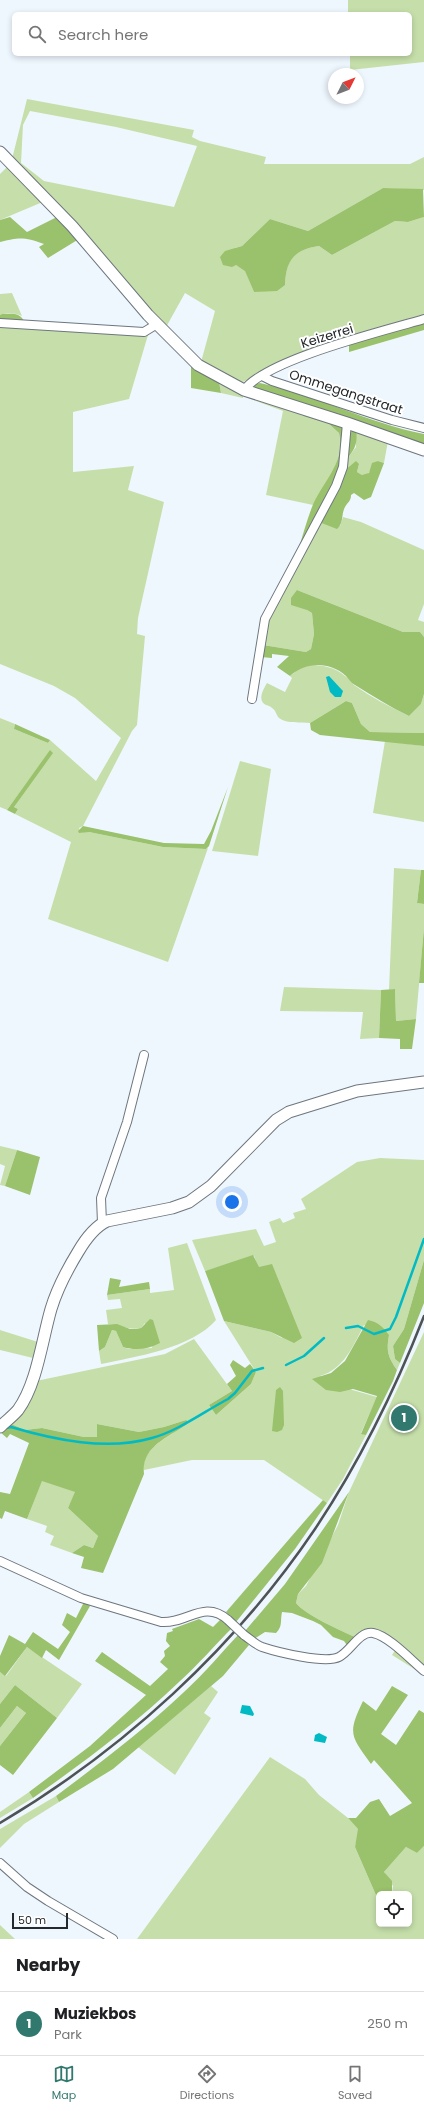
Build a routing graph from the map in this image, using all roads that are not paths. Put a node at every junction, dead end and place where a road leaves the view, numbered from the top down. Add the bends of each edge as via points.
1 (0, 152) edge
2 (424, 319) edge
3 (0, 323) edge
4 (157, 324) junction
5 (262, 376) junction
6 (244, 390) junction
7 (347, 423) junction
8 (424, 428) edge
9 (424, 450) edge
10 (252, 699) dead end
11 (144, 1055) dead end
12 (424, 1082) edge
13 (102, 1223) junction
14 (0, 1427) edge
15 (0, 1561) edge
16 (424, 1672) edge
17 (0, 1863) edge
18 (113, 1939) edge

1 - 4 main road via 67,220
2 - 5 street, Keizerrei via 295,359
3 - 4 street via 138,332 148,331
4 - 6 main road via 198,365
5 - 6 street, Keizerrei via 251,382
5 - 8 street, Ommegangstraat via 345,406
6 - 7 main road
7 - 9 main road
7 - 10 street via 343,467 336,486 265,619
11 - 13 street via 127,1122 101,1198
12 - 13 main road via 357,1091 289,1112 276,1120 210,1186 189,1202
13 - 14 main road via 91,1233 69,1266 52,1308 28,1391 17,1410
15 - 16 street, bridge via 80,1598 161,1622 215,1611 254,1643 302,1656 334,1659 344,1654 364,1635 375,1634 386,1639
17 - 18 street via 27,1887

